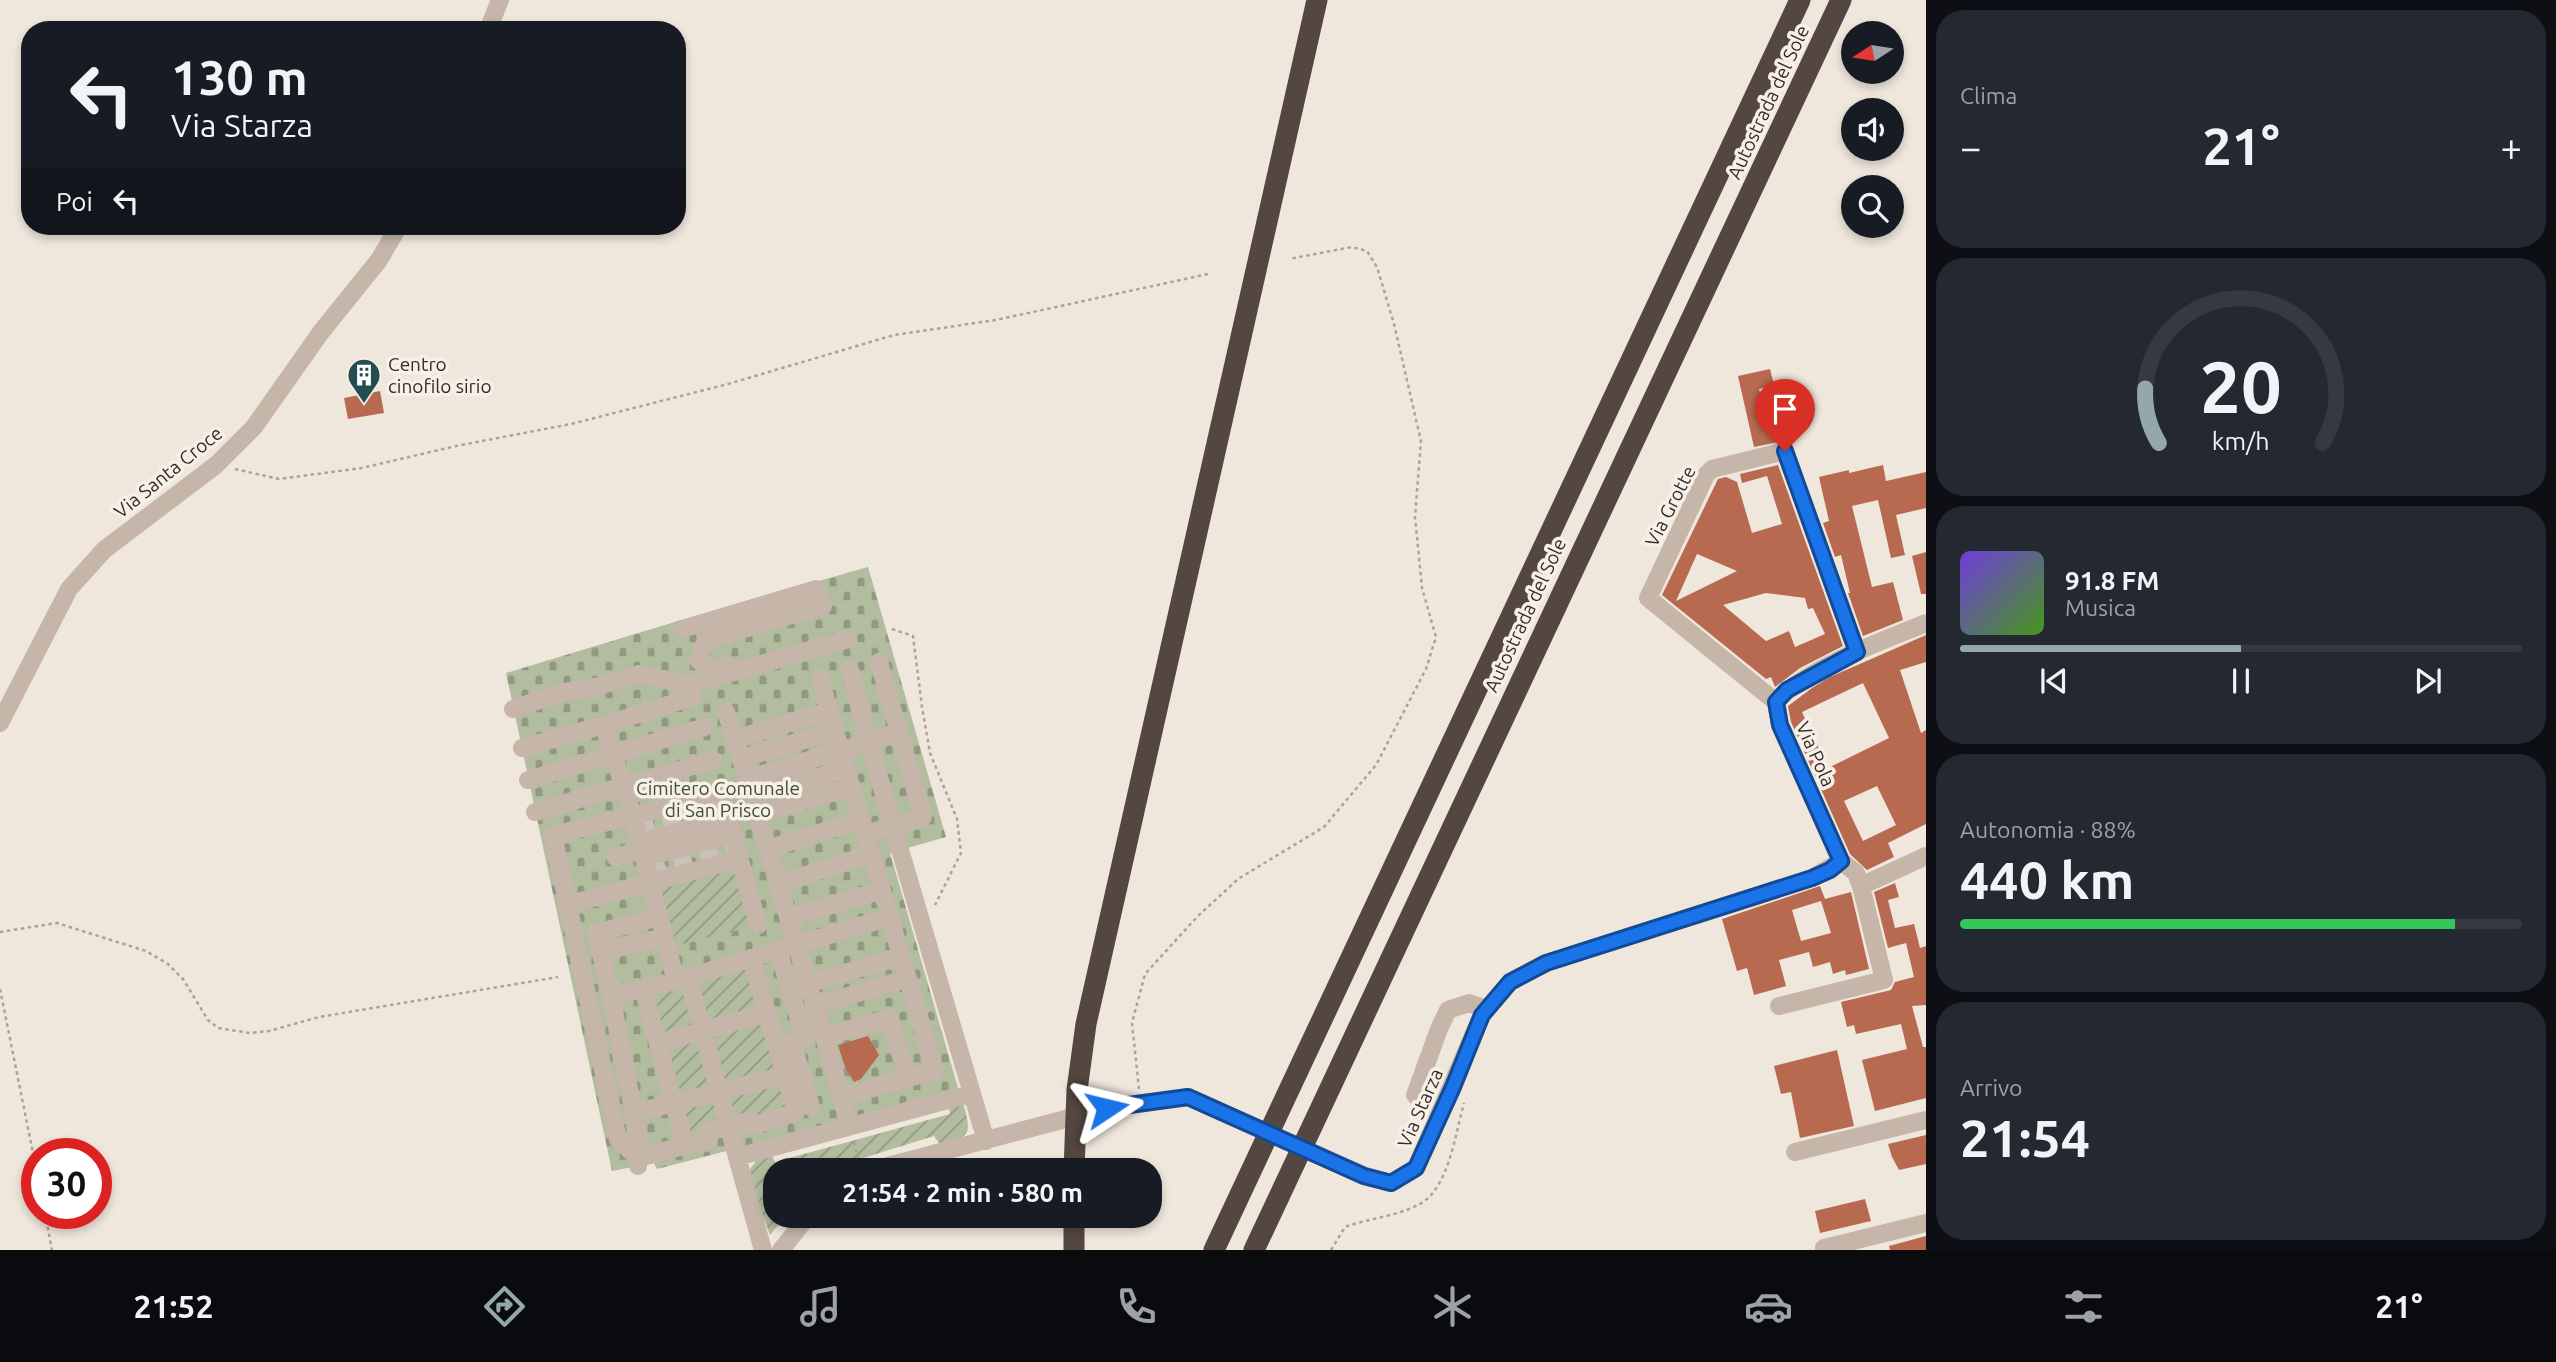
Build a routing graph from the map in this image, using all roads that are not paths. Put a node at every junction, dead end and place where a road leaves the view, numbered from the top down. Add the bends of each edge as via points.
1 (500, 0) edge
2 (1317, 0) edge
3 (1800, 0) edge
4 (1841, 0) edge
5 (492, 21) edge
6 (394, 235) edge
7 (1926, 623) edge
8 (682, 629) dead end
9 (848, 639) dead end
10 (1857, 652) junction
11 (879, 662) dead end
12 (850, 670) dead end
13 (735, 671) junction
14 (820, 678) dead end
15 (689, 685) junction
16 (1776, 702) junction
17 (513, 709) dead end
18 (829, 711) junction
19 (726, 712) dead end
20 (0, 723) edge
21 (604, 725) junction
22 (705, 727) dead end
23 (834, 731) junction
24 (900, 733) junction
25 (734, 739) junction
26 (869, 742) junction
27 (522, 748) dead end
28 (841, 751) junction
29 (614, 755) junction
30 (740, 759) junction
31 (713, 760) dead end
32 (846, 769) junction
33 (528, 780) dead end
34 (624, 786) junction
35 (851, 786) junction
36 (749, 787) junction
37 (535, 811) dead end
38 (757, 815) junction
39 (633, 816) junction
40 (892, 825) junction
41 (863, 827) junction
42 (723, 828) junction
43 (649, 848) junction
44 (767, 849) junction
45 (871, 854) junction
46 (1926, 856) edge
47 (615, 857) dead end
48 (738, 859) junction
49 (1841, 861) junction
50 (651, 883) junction
51 (778, 884) junction
52 (1861, 886) junction
53 (882, 890) junction
54 (568, 905) junction
55 (659, 918) junction
56 (788, 918) junction
57 (890, 918) junction
58 (758, 925) dead end
59 (664, 937) junction
60 (787, 947) junction
61 (601, 952) junction
62 (901, 956) junction
63 (751, 958) junction
64 (908, 978) junction
65 (682, 979) junction
66 (808, 984) junction
67 (643, 988) junction
68 (611, 996) junction
69 (815, 1006) junction
70 (1779, 1006) dead end
71 (1487, 1009) junction
72 (918, 1010) junction
73 (767, 1013) junction
74 (889, 1018) junction
75 (703, 1031) junction
76 (824, 1037) junction
77 (658, 1044) junction
78 (785, 1075) junction
79 (908, 1078) junction
80 (719, 1092) junction
81 (970, 1094) junction
82 (1415, 1095) dead end
83 (841, 1097) junction
84 (674, 1105) junction
85 (811, 1107) dead end
86 (634, 1113) junction
87 (1926, 1121) edge
88 (729, 1127) junction
89 (850, 1128) road end
90 (986, 1141) junction
91 (685, 1145) junction
92 (1795, 1152) dead end
93 (737, 1157) junction
94 (903, 1158) edge
95 (1074, 1158) edge
96 (638, 1163) junction
97 (1926, 1223) edge
98 (798, 1228) edge
99 (1074, 1228) edge
100 (1824, 1248) edge
101 (763, 1250) edge
102 (781, 1250) edge
103 (1074, 1250) edge
104 (1214, 1250) edge
105 (1254, 1250) edge

1 - 5 street
2 - 95 highway via 1086,1024
3 - 104 highway, Autostrada del Sole
4 - 105 highway, Autostrada del Sole
6 - 20 street, Via Santa Croce via 254,427 216,465 104,550 69,589
7 - 10 street
8 - 13 street via 816,589 823,606 706,640 698,660 711,671 728,666
9 - 13 street
10 - 16 street via 1787,690
10 - 16 street, Via Grotte via 1785,451 1712,469 1648,598
11 - 24 street
12 - 26 street
13 - 15 street
14 - 18 street
15 - 17 street via 660,675 639,674
15 - 21 street via 693,697
16 - 49 street, Via Pola via 1780,725
18 - 23 street
18 - 25 street
19 - 25 street
21 - 27 street
21 - 29 street
22 - 29 street
23 - 28 street
23 - 30 street
24 - 26 street
24 - 40 street via 923,817
25 - 30 street
26 - 28 street
26 - 40 street
28 - 32 street
28 - 36 street
29 - 33 street
29 - 34 street
30 - 36 street
31 - 34 street
32 - 35 street
32 - 36 street
34 - 37 street
34 - 39 street
35 - 38 street
35 - 41 street
36 - 38 street
38 - 44 street
39 - 42 street via 724,788
39 - 43 street
39 - 54 street via 553,835
40 - 41 street
40 - 81 street
41 - 44 street
41 - 45 street
42 - 43 street via 714,822 654,838
42 - 48 street
43 - 47 street
43 - 50 street
44 - 51 street
45 - 51 street
45 - 53 street
46 - 52 street
48 - 50 street
48 - 58 street
49 - 52 street, Via Pola via 1856,873
49 - 71 street, Via Starza via 1812,878 1546,963 1510,982
50 - 54 street
50 - 55 street
51 - 56 street
52 - 70 street via 1884,980
53 - 56 street
53 - 57 street
54 - 96 street via 618,1139
55 - 59 street
55 - 61 street via 596,933
56 - 60 street
57 - 60 street
57 - 62 street
59 - 61 street
59 - 65 street
60 - 63 street
60 - 66 street
60 - 85 street via 805,1038 792,1042
61 - 68 street
62 - 64 street
62 - 66 street
63 - 65 street
63 - 73 street
64 - 69 street
64 - 72 street
65 - 67 street
65 - 75 street
66 - 69 street
67 - 68 street
67 - 77 street
68 - 86 street
69 - 76 street
71 - 82 street via 1469,1003 1448,1010
71 - 90 street, Via Starza via 1416,1168 1391,1183 1364,1176 1188,1097 1107,1108
72 - 74 street
72 - 79 street via 935,1071
73 - 75 street
73 - 78 street
74 - 76 street
74 - 79 street
75 - 77 street
75 - 80 street
76 - 83 street
77 - 84 street
78 - 80 street
78 - 88 street via 796,1112 752,1126 750,1121
79 - 83 street
80 - 84 street
80 - 88 street
81 - 90 street
81 - 93 street
83 - 89 street
84 - 86 street
84 - 91 street
86 - 96 street
87 - 92 street
88 - 91 street via 709,1132 709,1139
88 - 93 street
90 - 94 street, Via Starza
91 - 96 street
93 - 101 street
97 - 100 street
98 - 102 street
99 - 103 highway

